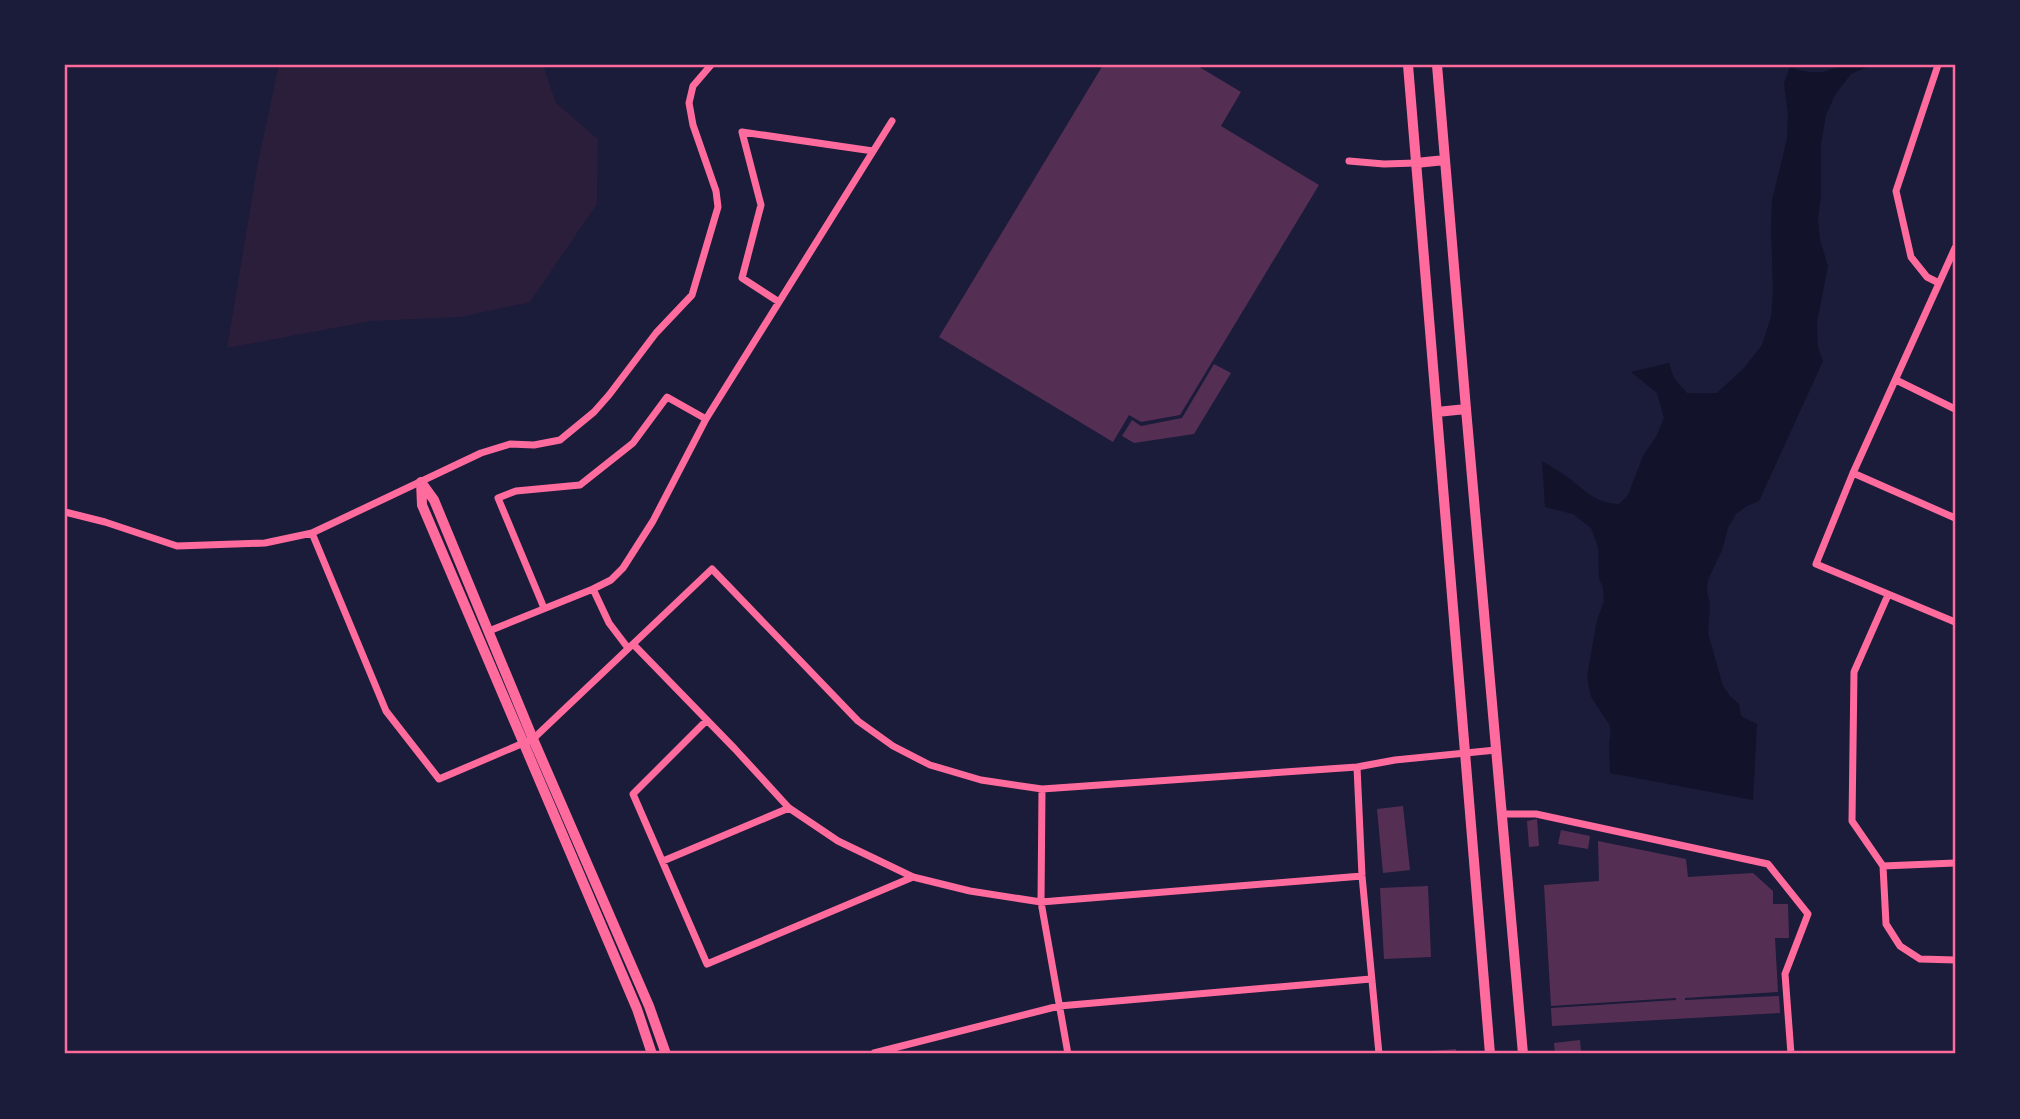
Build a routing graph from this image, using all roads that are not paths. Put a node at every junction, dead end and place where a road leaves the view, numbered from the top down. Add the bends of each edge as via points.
1 (711, 65) edge
2 (1408, 65) edge
3 (1437, 65) edge
4 (1938, 65) edge
5 (892, 121) dead end
6 (873, 150) junction
7 (1445, 160) junction
8 (1349, 161) dead end
9 (1416, 163) junction
10 (1955, 248) edge
11 (1939, 283) junction
12 (779, 302) junction
13 (1896, 380) junction
14 (1955, 408) edge
15 (1466, 409) junction
16 (1437, 412) junction
17 (706, 419) junction
18 (1853, 472) junction
19 (421, 482) junction
20 (65, 512) edge
21 (1955, 518) edge
22 (312, 533) junction
23 (593, 589) junction
24 (1888, 595) junction
25 (544, 608) junction
26 (1955, 622) edge
27 (488, 631) junction
28 (630, 646) junction
29 (707, 720) junction
30 (529, 742) junction
31 (1496, 750) junction
32 (1465, 752) junction
33 (1357, 767) junction
34 (1042, 789) junction
35 (789, 808) junction
36 (1503, 814) junction
37 (663, 861) junction
38 (1955, 863) edge
39 (1883, 866) junction
40 (1362, 876) junction
41 (913, 877) junction
42 (1041, 902) junction
43 (1955, 960) edge
44 (1371, 979) junction
45 (1059, 1006) junction
46 (652, 1054) edge
47 (666, 1054) edge
48 (875, 1054) edge
49 (1068, 1054) edge
50 (1379, 1054) edge
51 (1490, 1054) edge
52 (1523, 1054) edge
53 (1791, 1054) edge

1 - 19 street via 694,86 689,103 718,207 691,295 610,395 560,440 510,444
2 - 9 street
3 - 7 street
4 - 11 street via 1896,191 1911,257 1927,277
5 - 6 street
6 - 12 street
6 - 12 street via 742,132 761,205 741,278
7 - 9 street
7 - 15 street
8 - 9 street
9 - 16 street
10 - 11 street
11 - 13 street
12 - 17 street
13 - 14 street
13 - 18 street
15 - 16 street
15 - 31 street
16 - 32 street
17 - 23 street via 623,568
17 - 25 street via 667,397 633,443 580,485 516,491 498,498
18 - 21 street
18 - 24 street via 1816,564
19 - 22 street
19 - 27 street via 434,500
19 - 30 street via 422,505
20 - 22 street via 177,546 265,544
22 - 30 street via 386,711 439,779
23 - 25 street
23 - 28 street via 609,623
24 - 26 street
24 - 39 street via 1854,672 1852,821
25 - 27 street
27 - 30 street
28 - 29 street
28 - 30 street
28 - 34 street via 712,569 858,722 893,747 930,765 981,780
29 - 35 street
29 - 37 street via 633,794
30 - 46 street
30 - 47 street via 649,1006
31 - 32 street
31 - 36 street
32 - 33 street
32 - 51 street
33 - 34 street
33 - 40 street
34 - 42 street
35 - 37 street
35 - 41 street via 838,841
36 - 52 street
36 - 53 street via 1536,814 1768,863 1808,914 1785,974
37 - 41 street via 706,964
38 - 39 street
39 - 43 street via 1886,924 1900,946 1920,959
40 - 42 street
40 - 44 street
41 - 42 street
42 - 45 street
44 - 45 street
44 - 50 street
45 - 48 street
45 - 49 street

